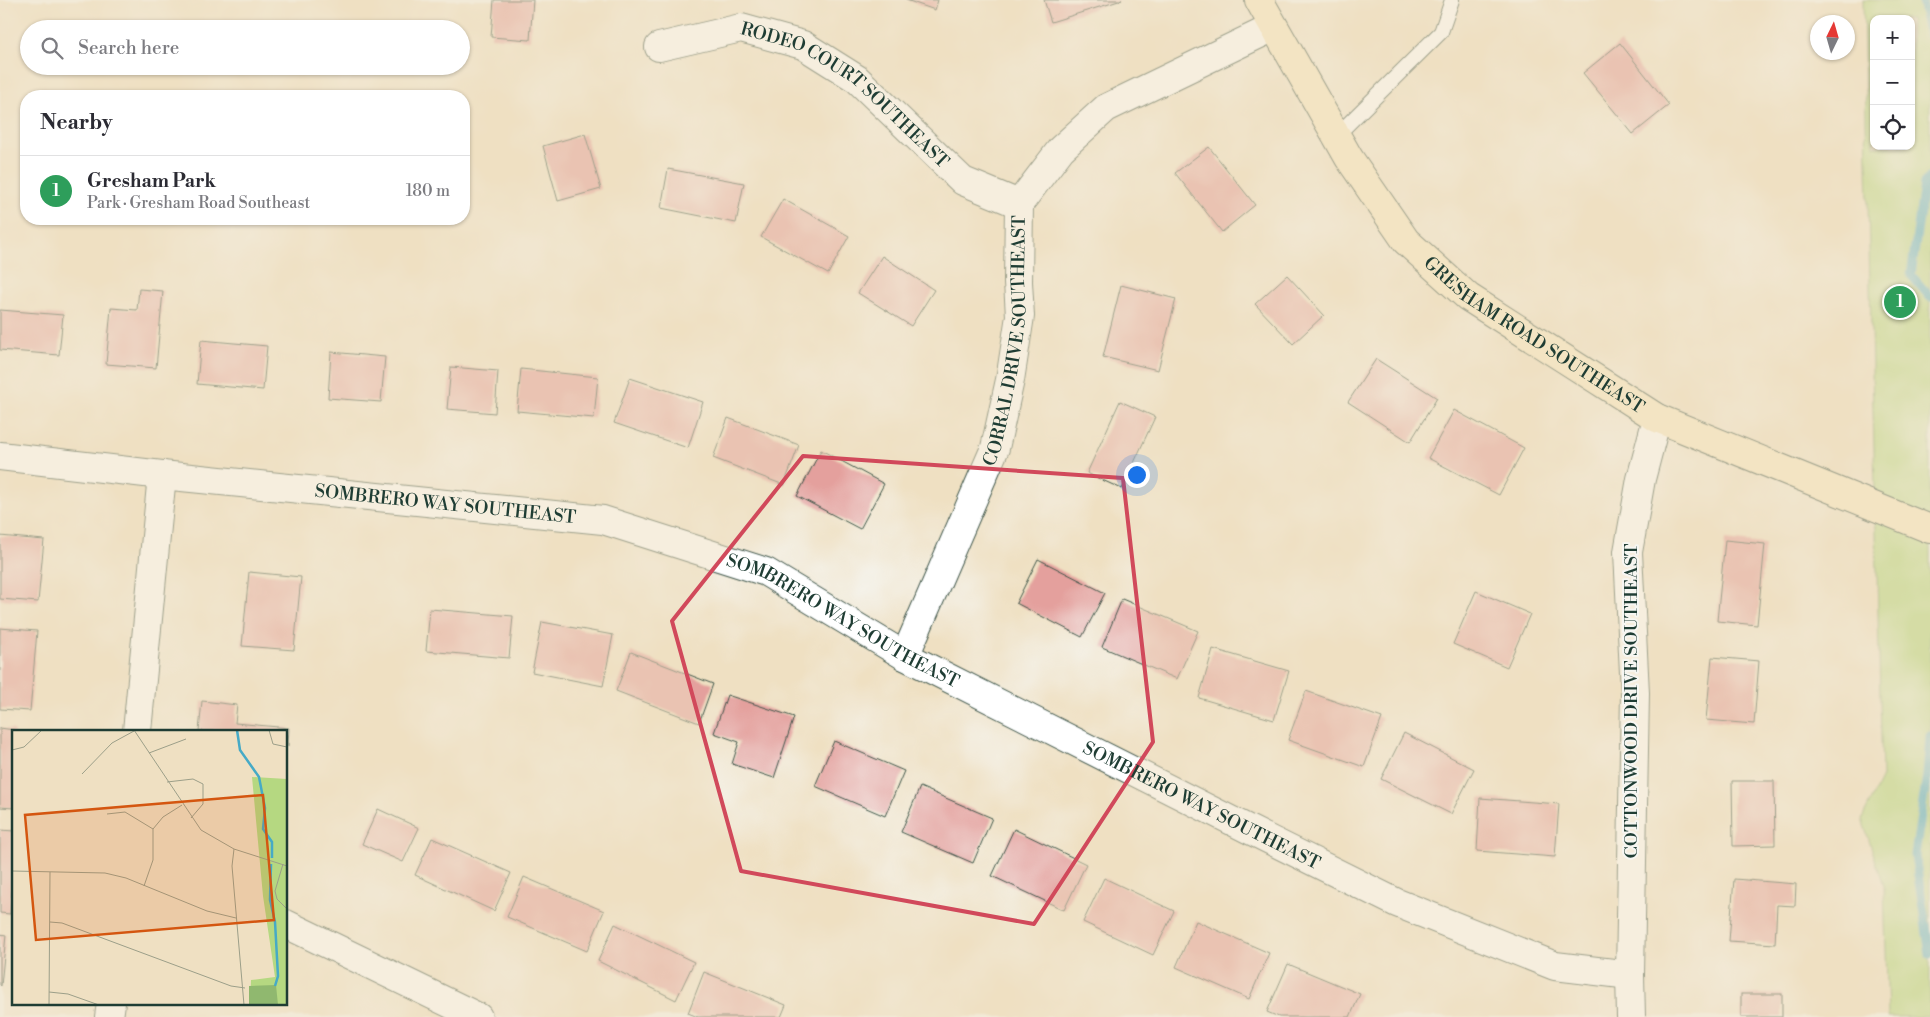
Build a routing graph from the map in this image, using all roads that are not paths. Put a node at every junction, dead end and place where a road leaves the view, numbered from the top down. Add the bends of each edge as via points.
1 (1259, 0) edge
2 (1452, 0) edge
3 (1274, 27) junction
4 (659, 47) dead end
5 (1336, 136) junction
6 (1019, 204) junction
7 (1657, 418) junction
8 (0, 456) edge
9 (162, 475) junction
10 (1930, 529) edge
11 (905, 656) junction
12 (137, 730) edge
13 (288, 925) edge
14 (1630, 975) junction
15 (110, 1004) edge
16 (109, 1017) edge
17 (478, 1017) edge
18 (1631, 1017) edge

1 - 3 street, GRESHAM ROAD SOUTHEAST
2 - 5 lane via 1440,32
3 - 5 street, GRESHAM ROAD SOUTHEAST
3 - 6 street, CORRAL DRIVE SOUTHEAST via 1106,108 1061,149
4 - 6 street, RODEO COURT SOUTHEAST via 741,28 802,45 857,79 963,181
5 - 7 street, GRESHAM ROAD SOUTHEAST via 1406,241 1468,297
6 - 11 street, CORRAL DRIVE SOUTHEAST via 1020,316 995,448
7 - 10 street, GRESHAM ROAD SOUTHEAST
7 - 14 street, COTTONWOOD DRIVE SOUTHEAST via 1641,479 1628,552 1634,694
8 - 9 street, SOMBRERO WAY SOUTHEAST
9 - 11 street, SOMBRERO WAY SOUTHEAST via 604,520 766,572
9 - 12 street
11 - 14 street, SOMBRERO WAY SOUTHEAST via 1398,903 1555,966
13 - 17 street
14 - 18 street, COTTONWOOD DRIVE SOUTHEAST
15 - 16 street

